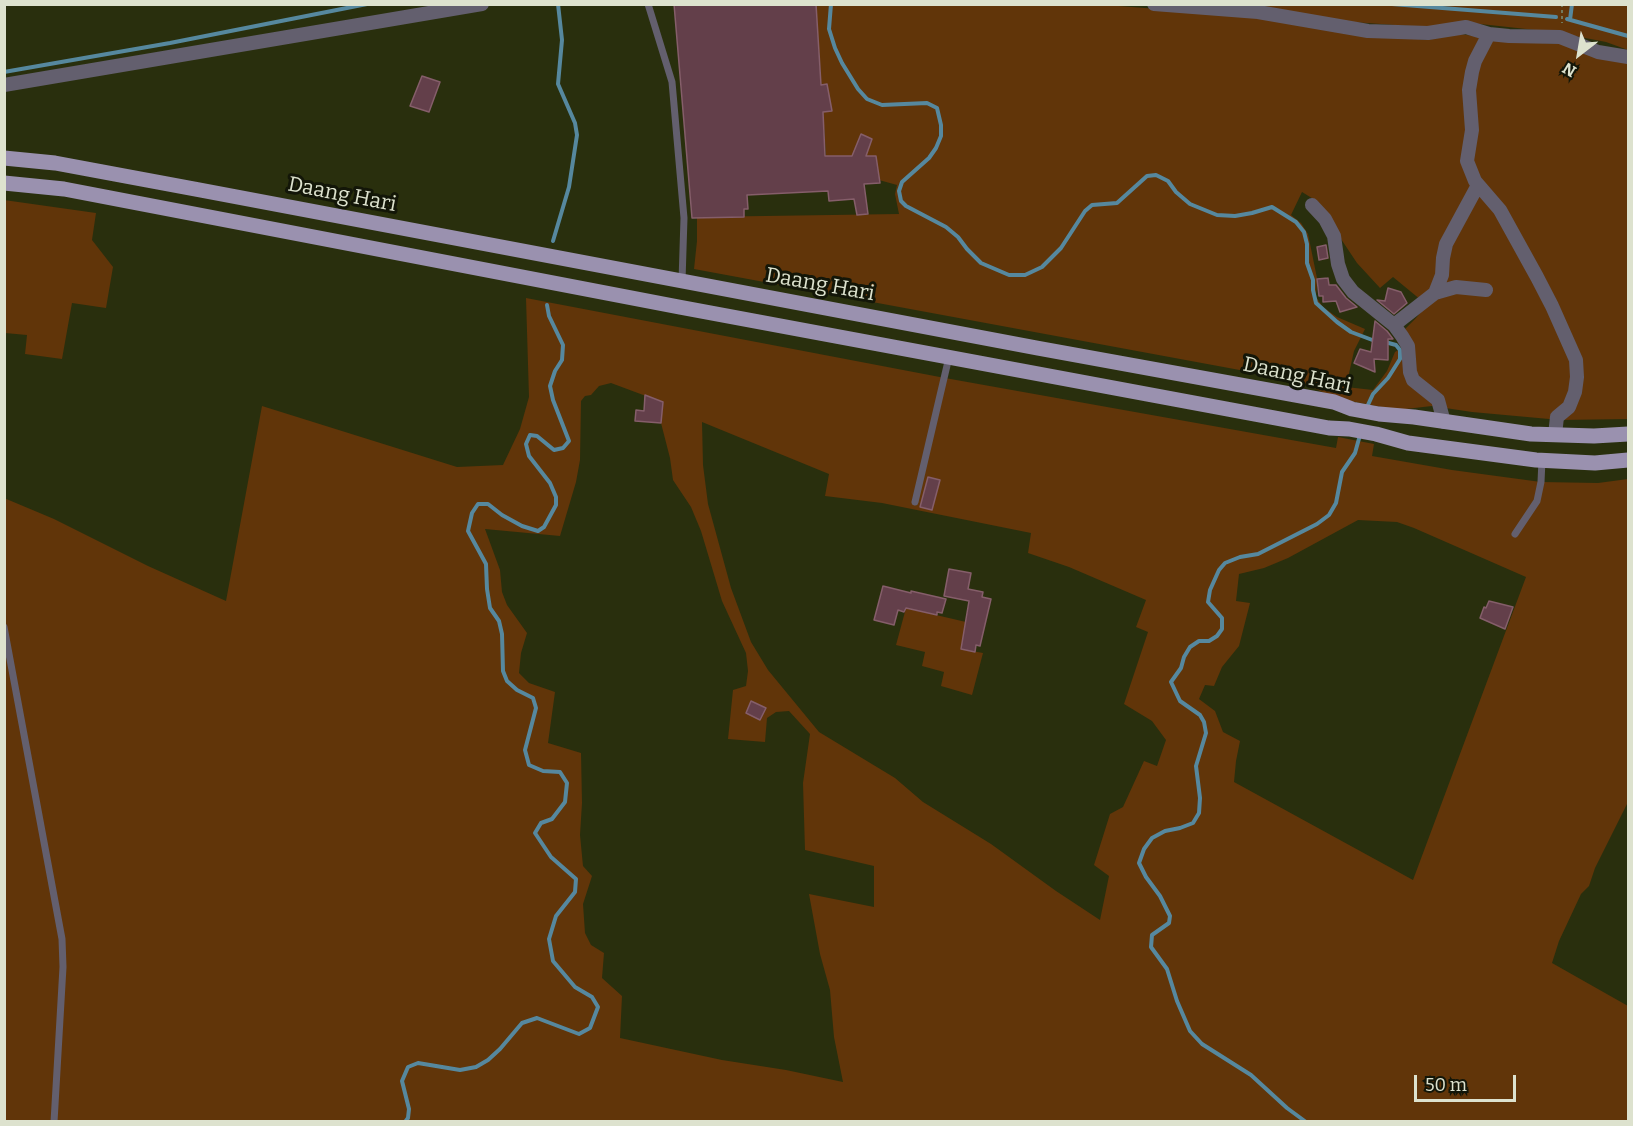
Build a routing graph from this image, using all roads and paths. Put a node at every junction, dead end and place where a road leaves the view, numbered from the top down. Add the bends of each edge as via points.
1 (482, 4) edge
2 (648, 4) edge
3 (1154, 4) edge
4 (1562, 4) edge
5 (1489, 34) junction
6 (1560, 38) junction
7 (1629, 57) edge
8 (4, 85) edge
9 (4, 158) edge
10 (4, 183) edge
11 (1478, 185) junction
12 (1312, 204) dead end
13 (682, 281) junction
14 (1486, 290) dead end
15 (1435, 293) junction
16 (1394, 325) junction
17 (931, 328) junction
18 (927, 353) junction
19 (949, 357) junction
20 (1444, 422) junction
21 (1629, 434) edge
22 (1555, 435) junction
23 (1542, 460) junction
24 (1629, 460) edge
25 (915, 502) dead end
26 (1515, 534) dead end
27 (4, 627) edge
28 (54, 1122) edge

1 - 8 street
2 - 13 lane via 672,82 684,218
3 - 5 street via 1258,12 1368,31 1428,33 1466,27
4 - 6 path
5 - 6 street
5 - 11 street via 1475,61 1469,90 1472,130 1467,161
6 - 7 street via 1598,52
9 - 13 main road, Daang Hari via 55,163
10 - 18 main road, Daang Hari via 86,193
11 - 15 street via 1446,244
11 - 22 street via 1500,210 1576,360 1575,392 1569,407 1557,417
12 - 16 street via 1334,236 1343,279 1359,298
13 - 17 main road, Daang Hari
14 - 15 street via 1456,287
15 - 16 street
16 - 20 street via 1408,346 1413,380 1438,400
17 - 18 main road
17 - 20 main road, Daang Hari via 1334,402 1379,414
18 - 19 main road, Daang Hari
19 - 23 main road, Daang Hari via 1408,443
19 - 25 lane
20 - 22 main road, Daang Hari
21 - 22 main road, Daang Hari
23 - 24 main road, Daang Hari
23 - 26 lane via 1537,501
27 - 28 lane via 62,939

